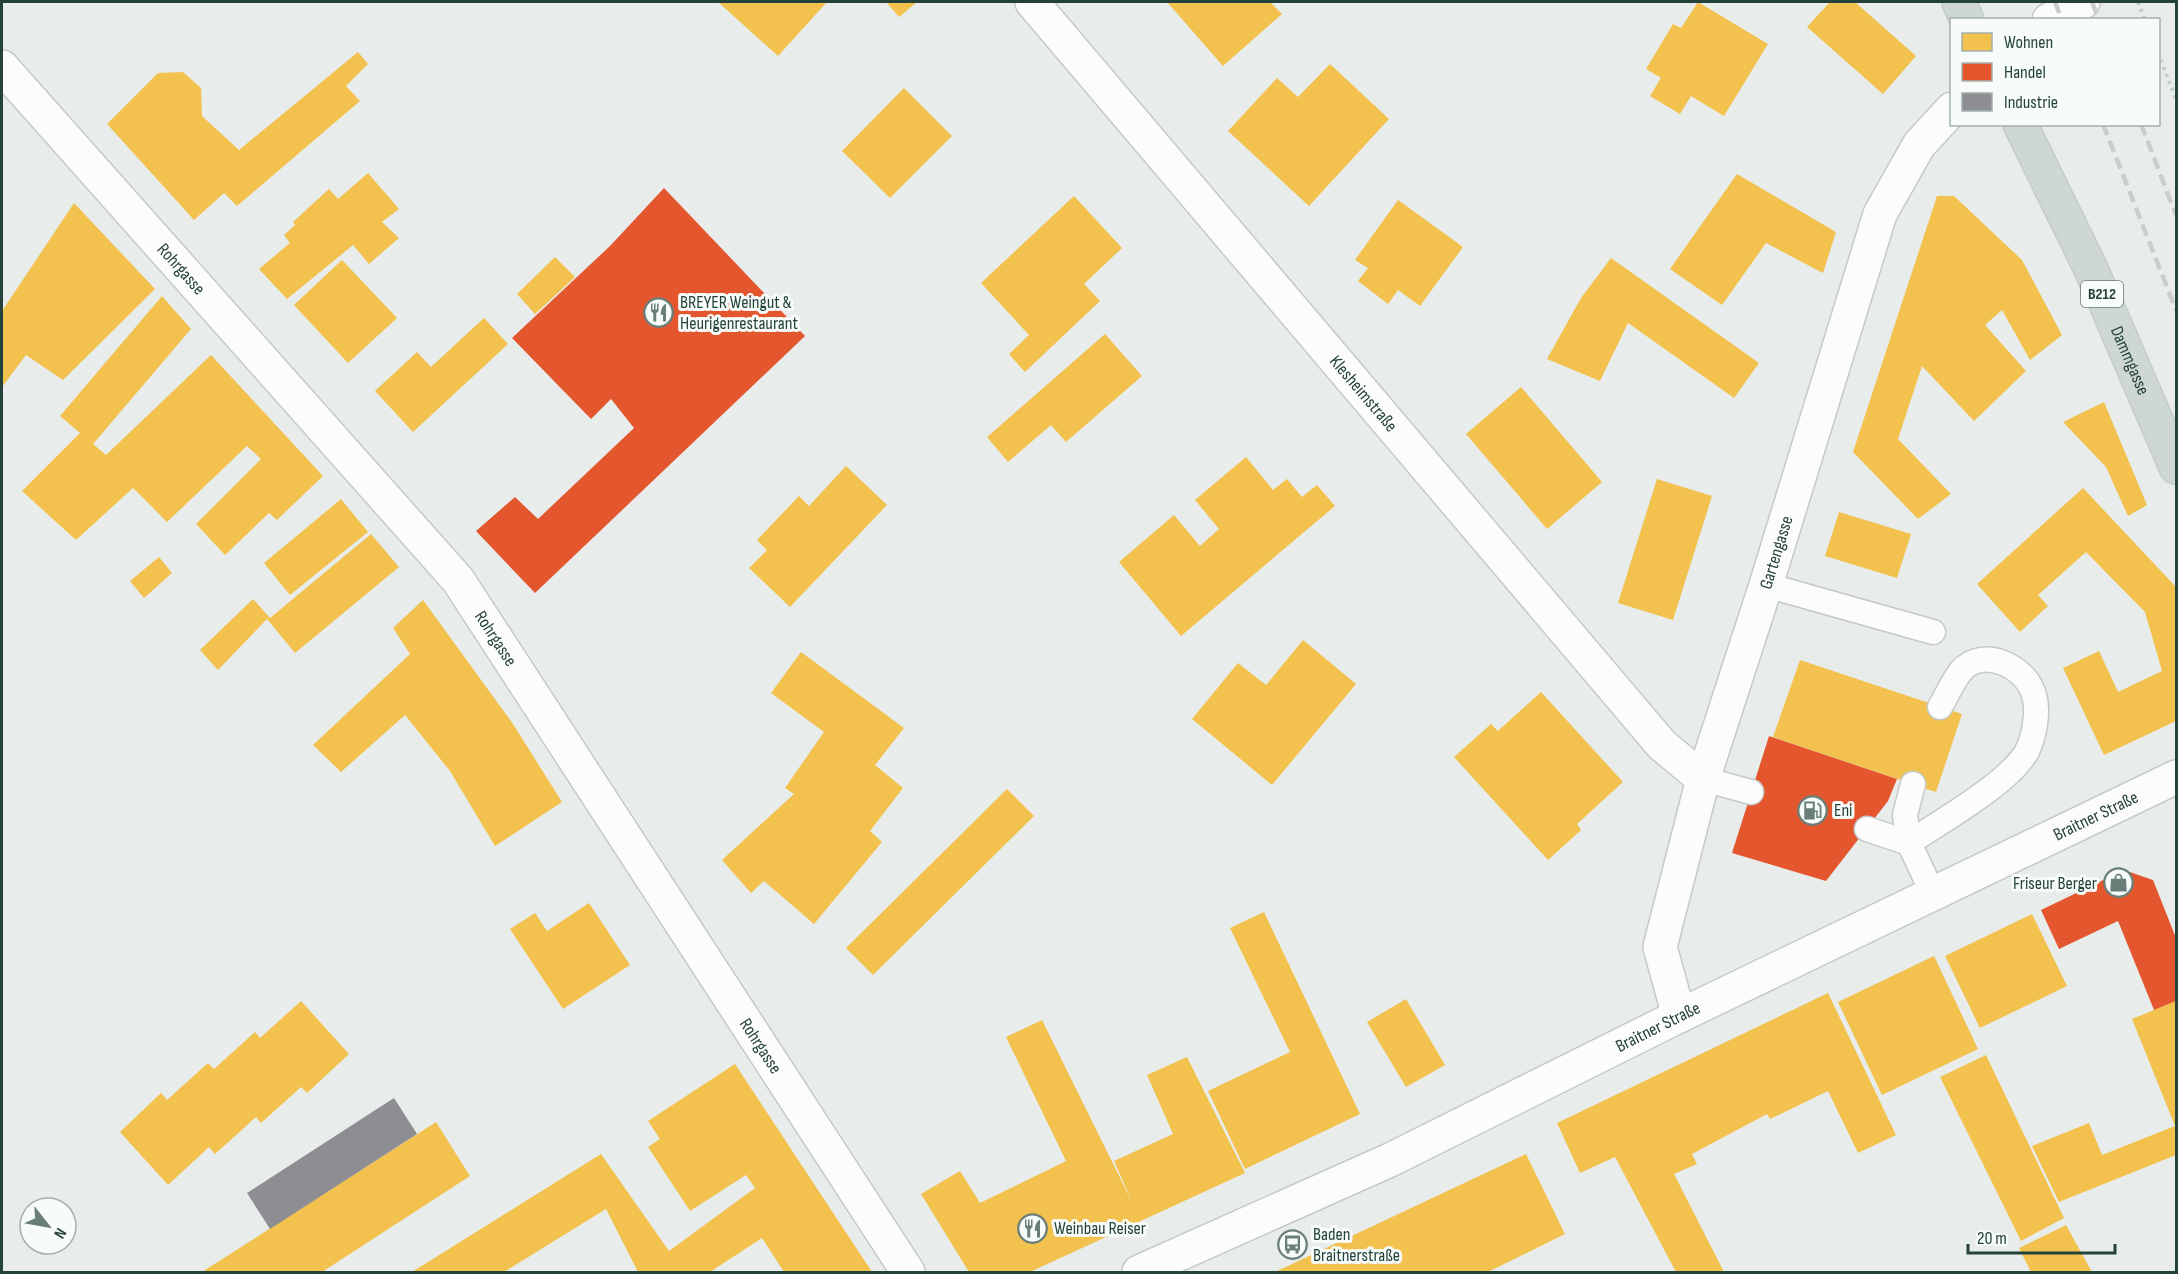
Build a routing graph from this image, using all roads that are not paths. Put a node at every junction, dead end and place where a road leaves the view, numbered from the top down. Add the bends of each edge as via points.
1 (1032, 2) edge
2 (1959, 2) edge
3 (2083, 2) edge
4 (1966, 18) edge
5 (2053, 18) edge
6 (2, 67) edge
7 (1950, 111) edge
8 (2021, 126) edge
9 (2176, 466) edge
10 (1766, 585) junction
11 (1933, 632) dead end
12 (1940, 706) dead end
13 (2176, 777) edge
14 (1703, 779) junction
15 (1913, 784) dead end
16 (1751, 792) dead end
17 (1867, 829) dead end
18 (1909, 843) junction
19 (1933, 894) junction
20 (1679, 1016) junction
21 (1147, 1271) edge
22 (908, 1272) edge

1 - 14 street, Klesheimstraße via 1662,745
2 - 4 main road
3 - 5 street
6 - 22 street, Rohrgasse via 458,580
7 - 10 street, Gartengasse via 1920,145 1880,214
8 - 9 main road, Dammgasse / B212 via 2091,269
10 - 11 lane
10 - 14 street, Gartengasse
12 - 18 lane via 1962,670 1979,659 1999,660 2020,675 2034,694 2034,728 2026,753 1993,787
13 - 19 street, Braitner Straße
14 - 16 lane
14 - 20 street, Gartengasse via 1660,946
15 - 18 lane via 1905,815
17 - 18 lane
18 - 19 lane
19 - 20 street, Braitner Straße
20 - 21 street, Braitner Straße via 1390,1160

